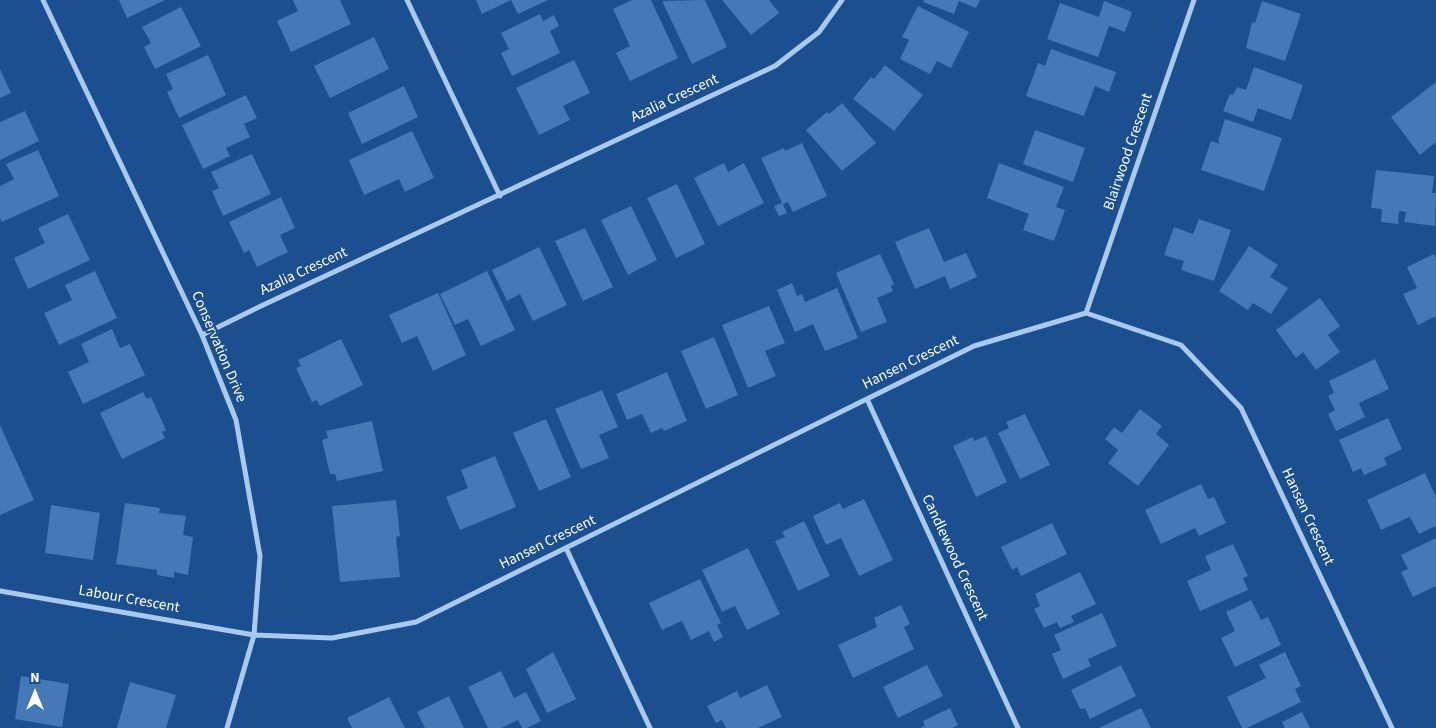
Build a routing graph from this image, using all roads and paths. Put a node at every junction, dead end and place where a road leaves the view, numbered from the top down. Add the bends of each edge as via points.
1 (43, 0) edge
2 (407, 0) edge
3 (842, 0) edge
4 (1194, 0) edge
5 (500, 196) junction
6 (1086, 313) junction
7 (202, 335) junction
8 (867, 399) junction
9 (566, 548) junction
10 (0, 591) edge
11 (254, 635) junction
12 (227, 728) edge
13 (650, 728) edge
14 (1018, 728) edge
15 (1392, 728) edge

1 - 7 street, Conservation Drive
2 - 5 street
3 - 5 street, Azalia Crescent via 819,32 775,66
4 - 6 street, Blairwood Crescent
5 - 7 street, Azalia Crescent
6 - 8 street, Hansen Crescent via 974,346
6 - 15 street, Hansen Crescent via 1181,346 1241,408
7 - 11 street, Conservation Drive via 236,420 260,556
8 - 9 street, Hansen Crescent
8 - 14 street, Candlewood Crescent
9 - 11 street, Hansen Crescent via 416,622 332,638
9 - 13 street
10 - 11 street, Labour Crescent
11 - 12 street, Conservation Drive

